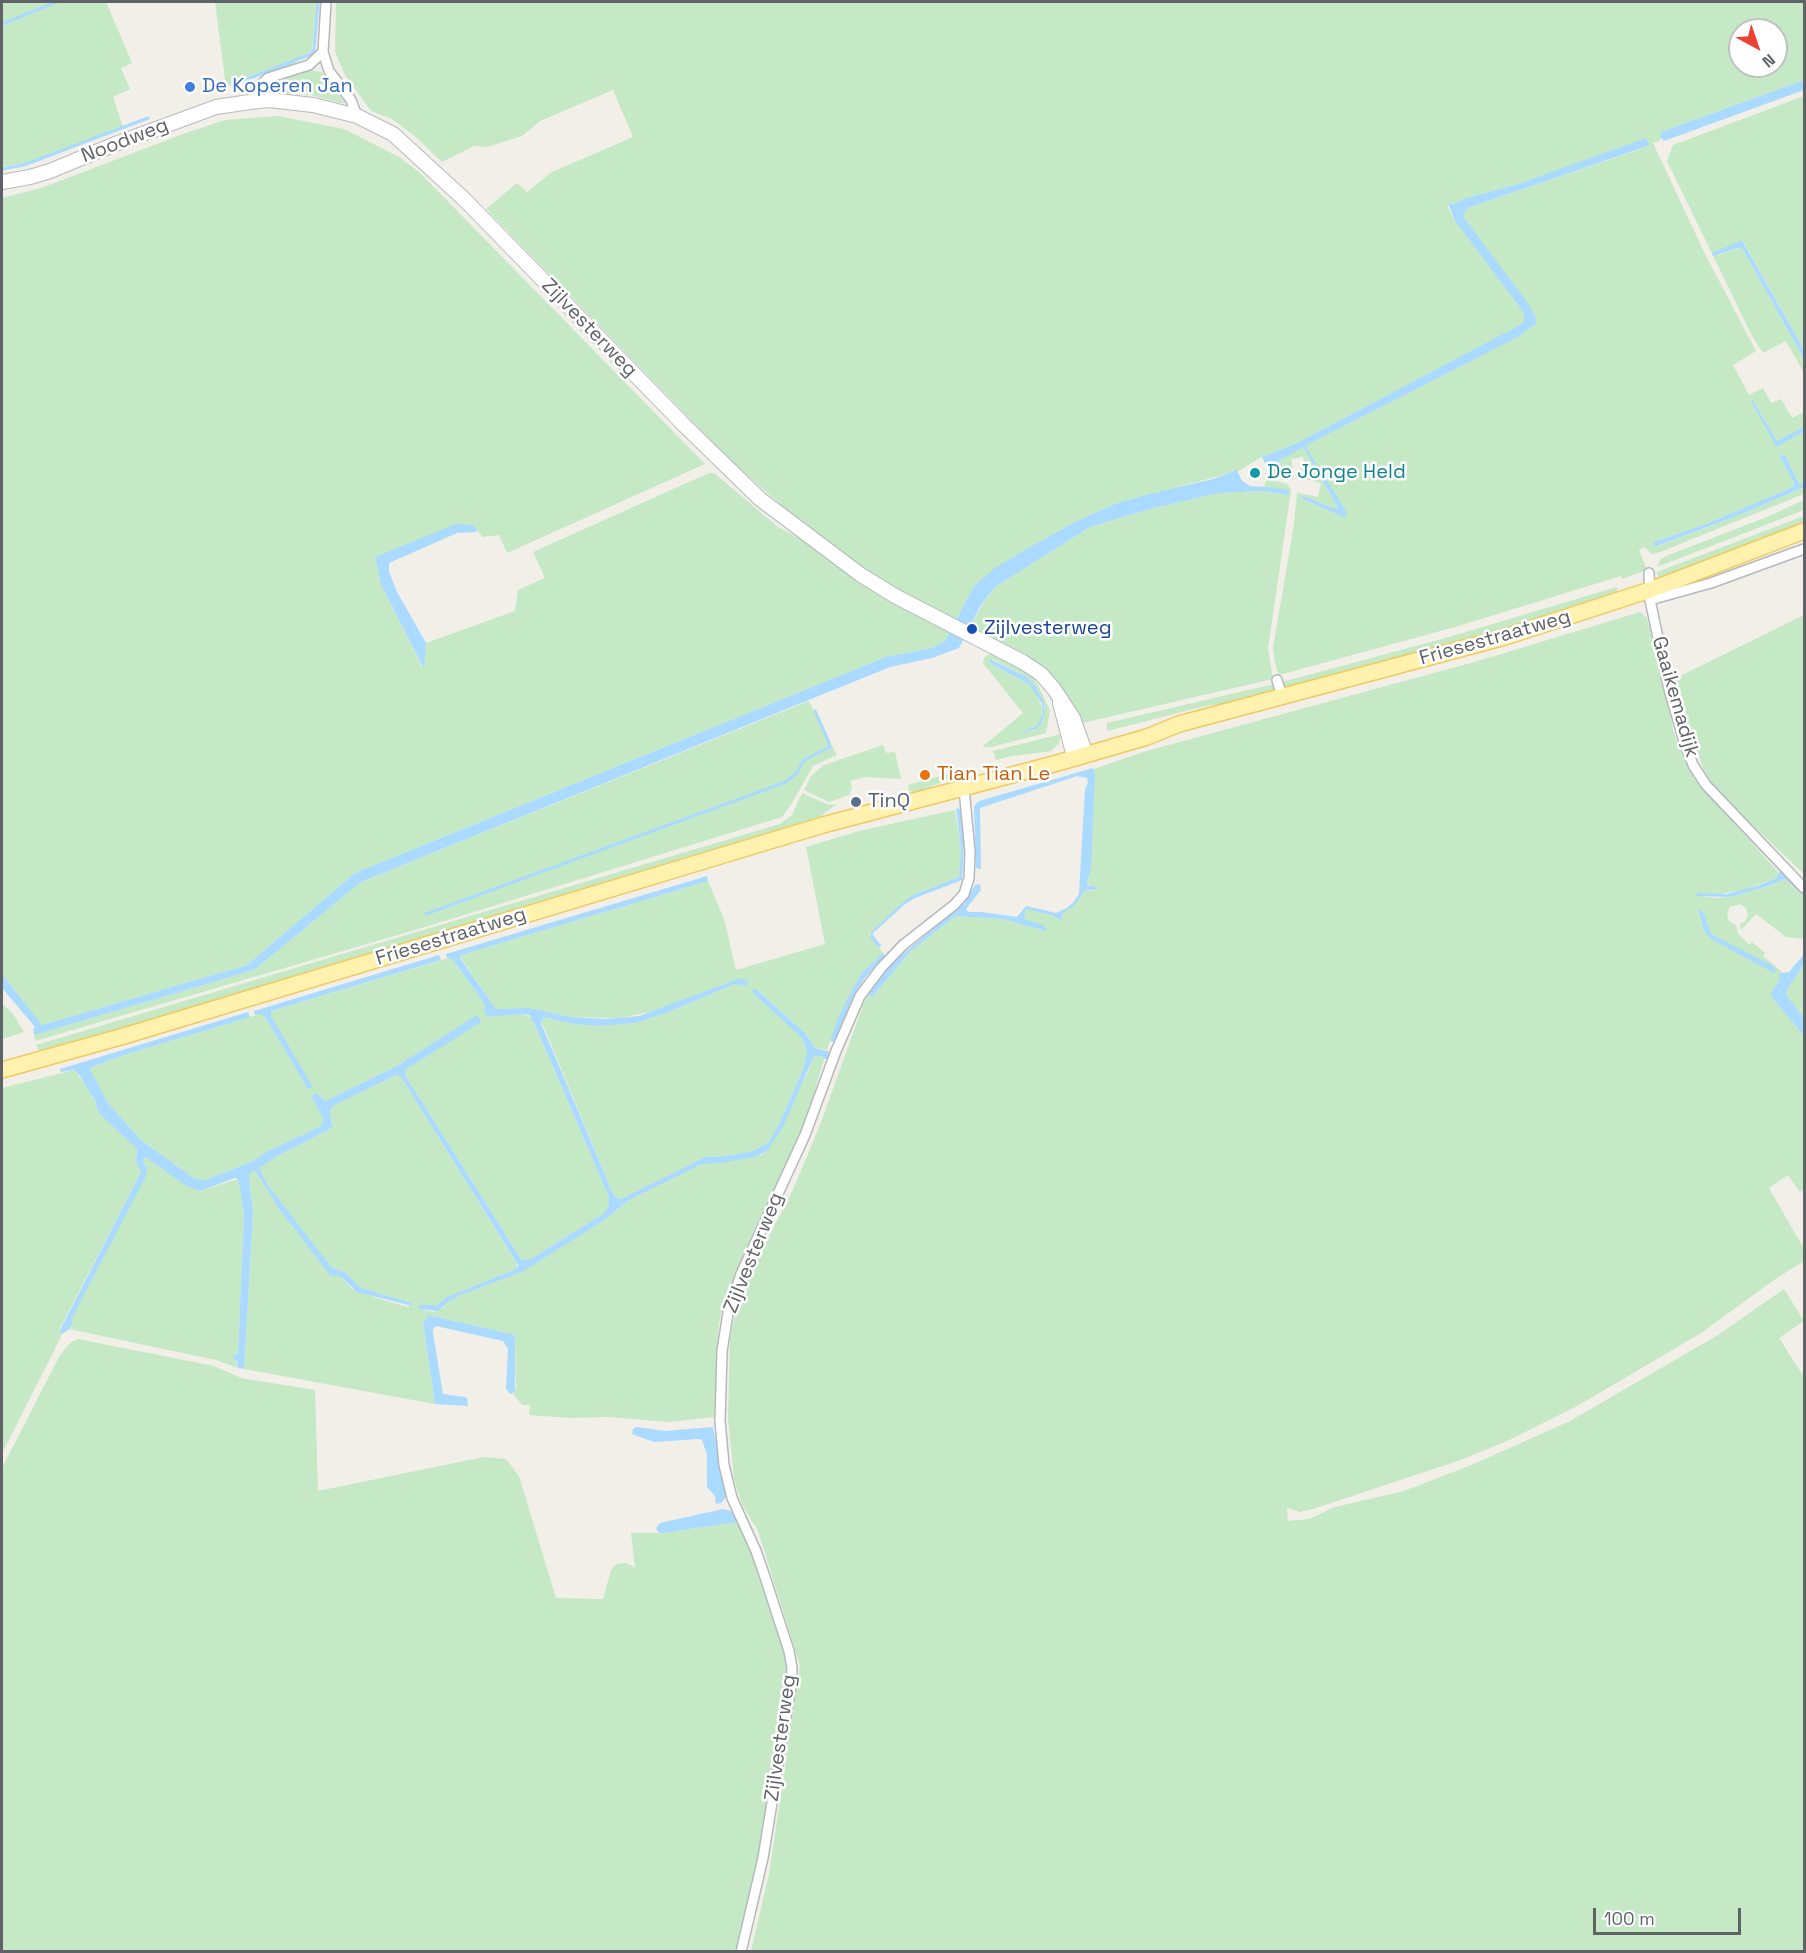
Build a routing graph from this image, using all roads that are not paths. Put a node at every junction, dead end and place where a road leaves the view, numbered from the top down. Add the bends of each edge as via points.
1 (326, 2) edge
2 (323, 52) junction
3 (309, 65) junction
4 (329, 70) junction
5 (250, 102) junction
6 (357, 116) junction
7 (2, 182) edge
8 (1804, 531) edge
9 (1804, 549) edge
10 (1649, 573) dead end
11 (1650, 595) junction
12 (1277, 680) dead end
13 (1282, 697) junction
14 (1078, 751) junction
15 (964, 783) junction
16 (1804, 888) edge
17 (2, 1070) edge
18 (741, 1952) edge

1 - 2 street
2 - 3 street
2 - 4 street
3 - 4 street
3 - 5 street via 268,78
4 - 6 street via 351,100
5 - 6 main road, Zijlvesterweg via 313,105
5 - 7 main road, Noodweg via 216,107 50,171
6 - 14 main road, Zijlvesterweg via 393,134 465,200 760,499 861,575 1047,680 1074,718
8 - 11 main road, Friesestraatweg
9 - 11 street, Friesestraatweg via 1711,583
10 - 11 street, Gaaikemadijk
11 - 13 main road, Friesestraatweg
11 - 16 street, Gaaikemadijk via 1669,689 1693,765 1706,785
12 - 13 street
13 - 14 main road, Friesestraatweg via 1179,724 1147,737
14 - 15 main road, Friesestraatweg
15 - 17 main road, Friesestraatweg
15 - 18 street, Zijlvesterweg via 970,852 964,894 903,945 860,996 728,1313 722,1351 720,1421 724,1465 732,1498 763,1571 792,1668 763,1858

